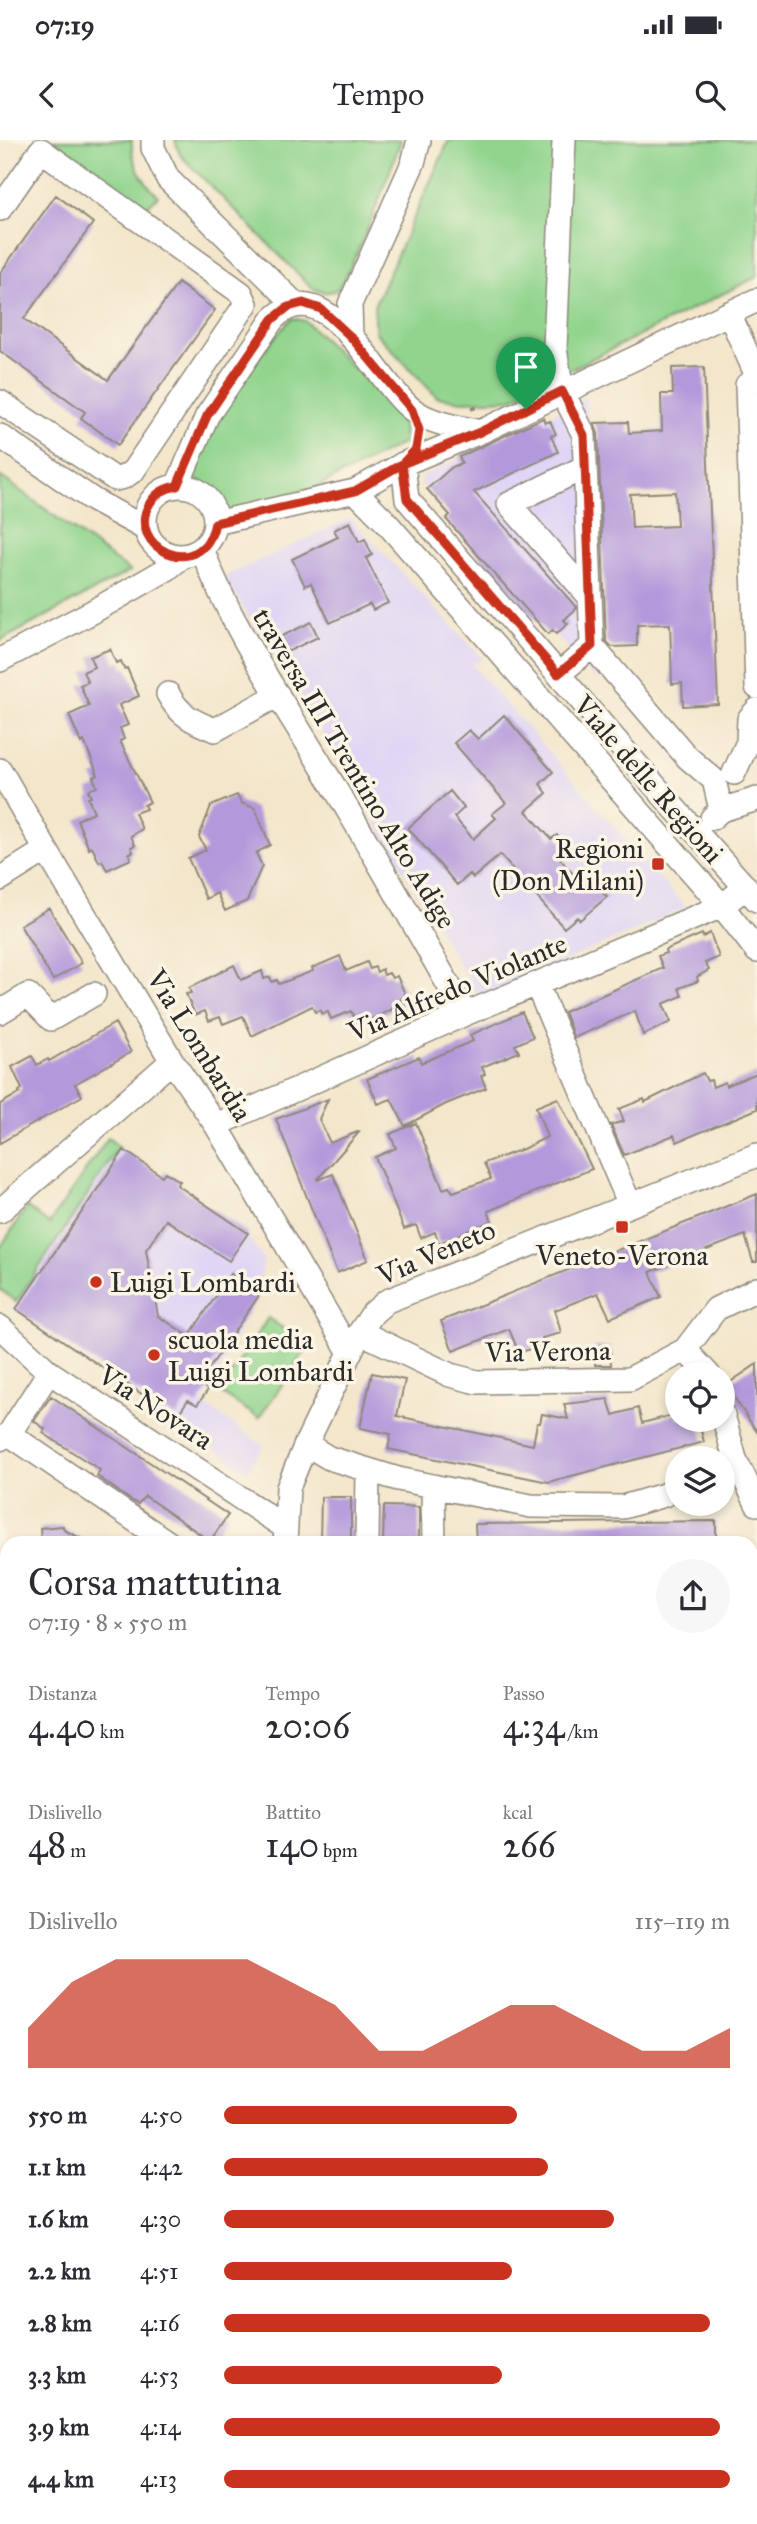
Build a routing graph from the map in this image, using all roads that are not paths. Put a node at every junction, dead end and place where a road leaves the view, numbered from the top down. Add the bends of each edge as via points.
1 (153, 140) edge
2 (419, 140) edge
3 (564, 140) edge
4 (0, 209) edge
5 (757, 300) edge
6 (350, 304) junction
7 (296, 305) junction
8 (321, 309) junction
9 (729, 313) junction
10 (351, 337) junction
11 (757, 378) edge
12 (562, 391) junction
13 (0, 402) edge
14 (412, 410) junction
15 (480, 432) junction
16 (0, 436) edge
17 (402, 464) junction
18 (585, 467) junction
19 (168, 489) junction
20 (355, 491) junction
21 (93, 500) junction
22 (215, 523) junction
23 (151, 537) junction
24 (192, 553) junction
25 (127, 591) junction
26 (589, 596) junction
27 (592, 646) junction
28 (0, 660) edge
29 (558, 674) junction
30 (757, 687) edge
31 (168, 694) dead end
32 (278, 695) junction
33 (757, 710) edge
34 (757, 767) edge
35 (0, 770) edge
36 (724, 777) junction
37 (757, 799) edge
38 (721, 810) junction
39 (697, 832) junction
40 (46, 850) junction
41 (0, 879) edge
42 (752, 894) edge
43 (722, 906) junction
44 (757, 951) edge
45 (537, 985) junction
46 (94, 994) dead end
47 (0, 1012) edge
48 (465, 1014) junction
49 (172, 1061) junction
50 (216, 1125) junction
51 (757, 1155) edge
52 (630, 1205) junction
53 (0, 1211) edge
54 (756, 1292) edge
55 (0, 1327) edge
56 (354, 1341) junction
57 (685, 1350) junction
58 (696, 1362) edge
59 (49, 1372) junction
60 (4, 1437) edge
61 (306, 1444) junction
62 (368, 1470) junction
63 (735, 1471) edge
64 (433, 1486) junction
65 (665, 1494) edge
66 (757, 1504) edge
67 (158, 1536) edge
68 (286, 1536) edge
69 (367, 1536) edge
70 (436, 1536) edge

1 - 7 street via 168,179
2 - 6 street
3 - 12 street via 555,348
4 - 13 street via 41,149 241,293 246,304 124,477 115,479
5 - 9 street
6 - 8 street
6 - 10 street
7 - 8 street
7 - 19 street via 273,319 207,416
8 - 10 street
9 - 11 street
9 - 12 street
10 - 14 street
11 - 30 street via 747,385
12 - 15 street
12 - 18 street via 584,435
14 - 15 street via 440,423
14 - 17 street via 419,430 416,449
15 - 17 street
16 - 21 street
17 - 20 street
17 - 29 street, Viale delle Regioni via 407,499
18 - 26 street
18 - 26 street via 509,504
19 - 21 street via 129,500
19 - 22 street via 187,486 205,495
19 - 23 street via 147,509
20 - 22 street
20 - 43 street, Viale delle Regioni
21 - 23 street
22 - 24 street via 213,533
23 - 24 street via 164,552
23 - 25 street
24 - 25 street
24 - 32 street, traversa III Trentino Alto Adige
25 - 28 street
26 - 27 street
27 - 29 street
27 - 36 street via 687,757
29 - 39 street, Viale delle Regioni
31 - 32 street via 189,720 215,730
32 - 48 street, traversa III Trentino Alto Adige
33 - 36 street via 749,719 748,742
34 - 36 street
35 - 40 street, Via Lombardia
36 - 38 street
37 - 38 street
38 - 39 street
39 - 42 street, Viale delle Regioni
40 - 41 street
40 - 49 street, Via Lombardia
42 - 43 street, Via Alfredo Violante
43 - 44 street, Viale delle Regioni
43 - 45 street, Via Alfredo Violante
45 - 48 street, Via Alfredo Violante
45 - 52 street
46 - 47 street via 51,1019 28,995
48 - 50 street, Via Alfredo Violante
49 - 50 street, Via Lombardia
49 - 53 street
50 - 56 street, Via Lombardia
51 - 52 street, Via Veneto
52 - 56 street, Via Veneto via 387,1301
54 - 57 street, Via Verona via 716,1309
55 - 59 street, Via Novara
56 - 57 street, Via Verona via 486,1383 630,1379
56 - 61 street, Via Veneto
57 - 58 street
59 - 60 street
59 - 68 street, Via Novara
60 - 67 street
61 - 62 street via 329,1458
61 - 68 street, Via Veneto via 288,1488
62 - 64 street
62 - 69 street
63 - 66 street
64 - 65 street via 531,1506 623,1507
64 - 70 street

